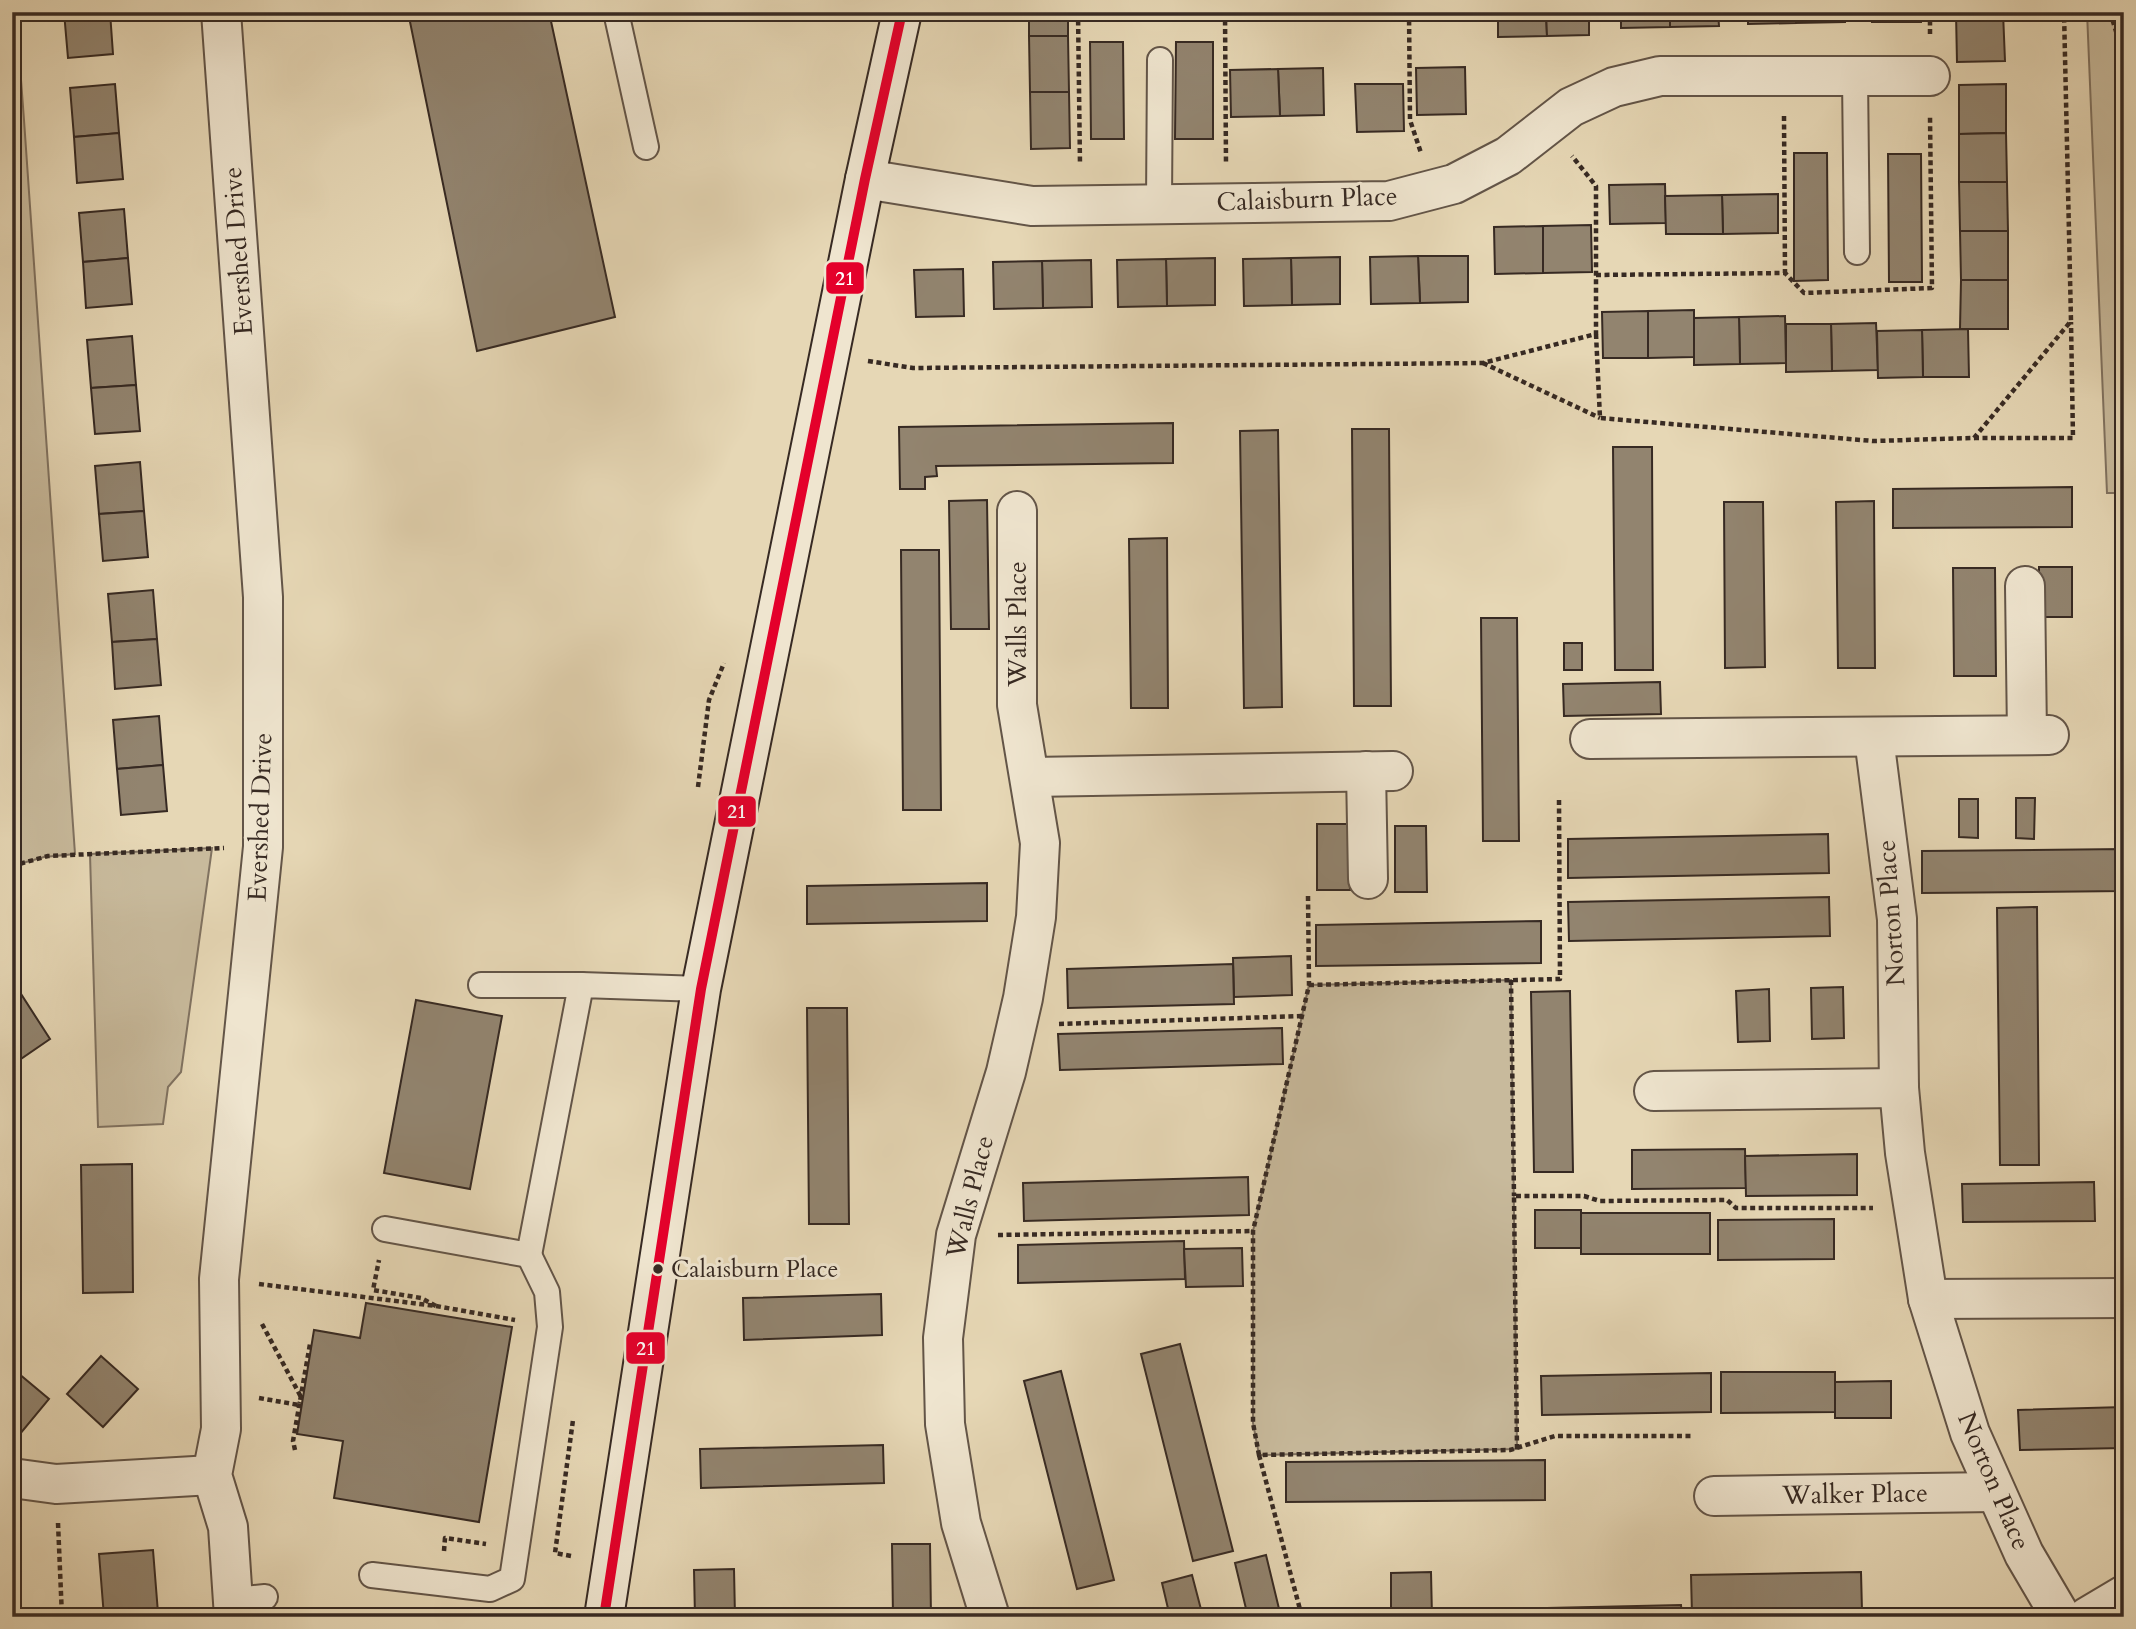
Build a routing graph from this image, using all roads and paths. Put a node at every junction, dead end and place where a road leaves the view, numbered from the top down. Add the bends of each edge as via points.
1 (221, 12) edge
2 (616, 12) edge
3 (902, 12) edge
4 (1078, 12) edge
5 (1225, 12) edge
6 (1409, 12) edge
7 (2064, 12) edge
8 (2110, 12) edge
9 (2124, 57) edge
10 (1160, 60) dead end
11 (1784, 76) junction
12 (1930, 76) dead end
13 (1855, 77) junction
14 (1548, 126) junction
15 (646, 146) dead end
16 (865, 179) junction
17 (1434, 189) junction
18 (1227, 202) junction
19 (1159, 203) junction
20 (1081, 205) junction
21 (1857, 252) dead end
22 (1785, 273) dead end
23 (2071, 321) junction
24 (1596, 334) junction
25 (868, 361) dead end
26 (1483, 363) junction
27 (1600, 418) junction
28 (1974, 438) junction
29 (1017, 511) dead end
30 (2025, 586) dead end
31 (1874, 738) junction
32 (1590, 739) dead end
33 (1031, 777) junction
34 (1559, 800) dead end
35 (263, 847) junction
36 (12, 866) edge
37 (1368, 879) dead end
38 (1308, 896) dead end
39 (1511, 980) junction
40 (481, 985) dead end
41 (581, 985) junction
42 (1309, 985) junction
43 (701, 989) junction
44 (1303, 1016) junction
45 (1048, 1025) dead end
46 (1899, 1088) junction
47 (1654, 1090) dead end
48 (1514, 1196) junction
49 (1879, 1208) dead end
50 (384, 1229) joint
51 (1252, 1231) junction
52 (997, 1235) dead end
53 (529, 1255) junction
54 (219, 1293) junction
55 (2124, 1298) edge
56 (1928, 1299) junction
57 (436, 1306) junction
58 (516, 1320) dead end
59 (310, 1345) dead end
60 (304, 1391) dead end
61 (222, 1392) junction
62 (301, 1397) junction
63 (299, 1405) junction
64 (1691, 1436) dead end
65 (1517, 1449) junction
66 (295, 1450) dead end
67 (1259, 1455) junction
68 (212, 1475) junction
69 (12, 1478) edge
70 (56, 1484) junction
71 (1995, 1492) junction
72 (1714, 1496) dead end
73 (493, 1545) dead end
74 (372, 1575) dead end
75 (439, 1583) junction
76 (2124, 1595) edge
77 (244, 1605) edge
78 (62, 1617) edge
79 (604, 1617) edge
80 (990, 1617) edge
81 (1302, 1617) edge
82 (2061, 1617) edge
83 (2087, 1617) edge

1 - 35 street, Evershed Drive via 263,597
2 - 15 lane
3 - 16 street
4 - 20 path
5 - 18 path
6 - 17 path via 1410,120
7 - 23 path
8 - 9 path
10 - 19 lane
11 - 13 street, Calaisburn Place
11 - 14 street, Calaisburn Place via 1660,76 1614,87 1571,107
11 - 22 path
12 - 13 street, Calaisburn Place
13 - 21 lane
14 - 17 street, Calaisburn Place via 1508,156 1454,184
14 - 24 path via 1596,186
16 - 20 street, Calaisburn Place via 1032,206
16 - 43 street
17 - 18 street, Calaisburn Place via 1389,201
18 - 19 street, Calaisburn Place
19 - 20 street, Calaisburn Place
23 - 28 path
23 - 28 path via 2073,438
24 - 26 path
24 - 27 path
25 - 26 path via 913,368
26 - 27 path
27 - 28 path via 1873,441
29 - 33 street, Walls Place via 1017,705
30 - 31 street via 2038,736
31 - 32 street
31 - 46 street, Norton Place via 1897,919
33 - 37 street via 1379,771
33 - 80 street, Walls Place via 1040,843 1032,944 1006,1072 956,1236 943,1338 945,1424 959,1510
34 - 39 path via 1560,979
35 - 36 path via 56,856
35 - 54 street, Evershed Drive
38 - 42 path
39 - 42 path
39 - 48 path
40 - 41 lane
41 - 43 lane
41 - 53 lane
42 - 44 path
43 - 79 street
44 - 45 path
44 - 51 path
46 - 47 street
46 - 56 street, Norton Place
48 - 49 path via 1727,1200 1736,1208
48 - 65 path
50 - 53 lane
50 - 57 path via 373,1290 421,1298
51 - 52 path
51 - 67 path via 1253,1423
53 - 75 lane via 547,1292 550,1327 512,1579 490,1589
54 - 57 path
54 - 61 street, Evershed Drive
54 - 62 path via 257,1315
55 - 56 street
56 - 71 street, Norton Place via 1970,1433
57 - 58 path
59 - 62 path
60 - 63 path
61 - 63 path
61 - 68 street, Evershed Drive via 222,1429
62 - 63 path
63 - 66 path
64 - 65 path via 1555,1436
65 - 67 path
67 - 81 path
68 - 70 street
68 - 77 street, Evershed Drive
69 - 70 street
70 - 78 path
71 - 72 street, Walker Place
71 - 82 street, Norton Place
73 - 75 path via 445,1538
74 - 75 lane
76 - 83 street

